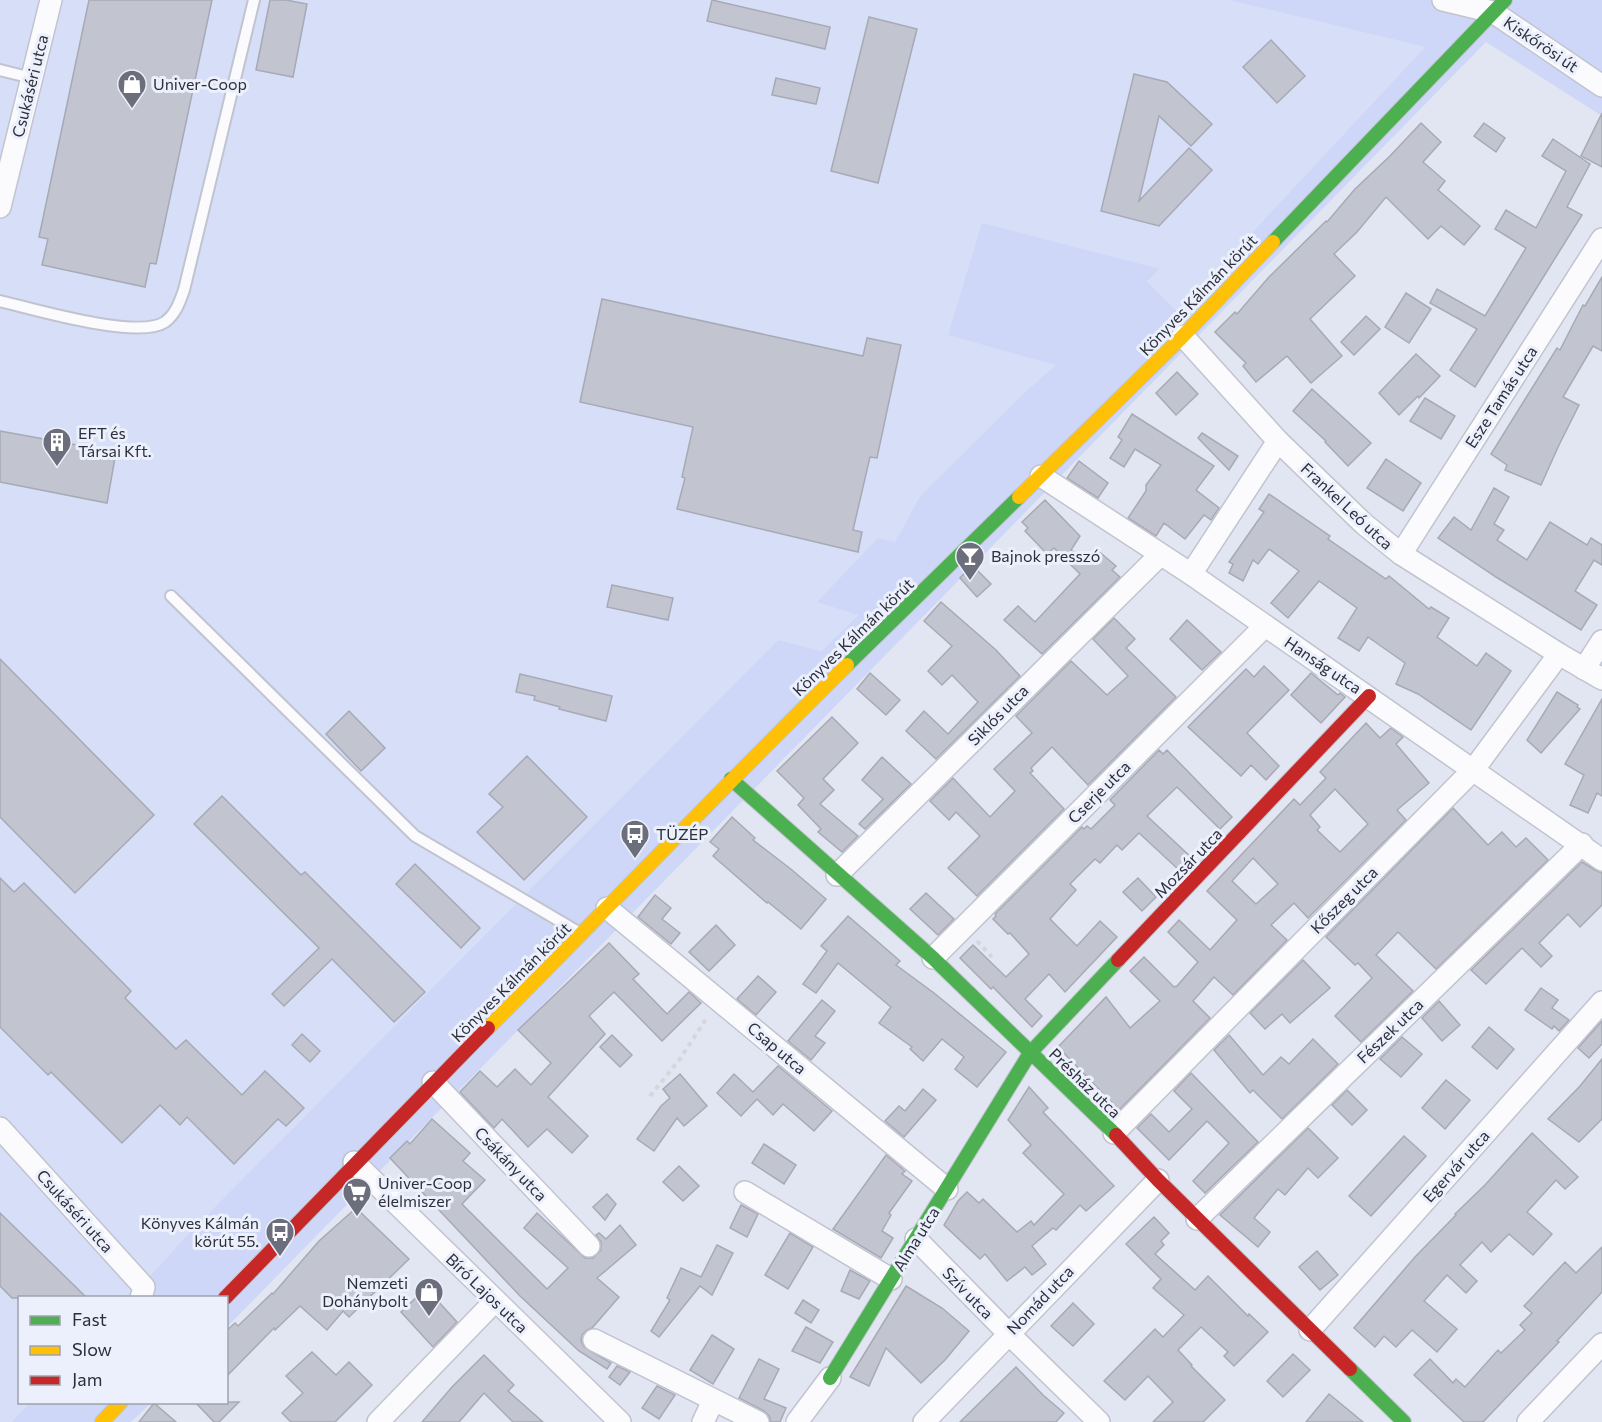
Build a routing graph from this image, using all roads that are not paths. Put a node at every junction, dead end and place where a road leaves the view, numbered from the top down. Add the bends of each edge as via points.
1 (51, 0) edge
2 (254, 0) edge
3 (1443, 0) edge
4 (1499, 6) edge
5 (0, 70) edge
6 (32, 78) junction
7 (1602, 86) edge
8 (0, 207) edge
9 (1602, 239) edge
10 (0, 301) edge
11 (1182, 336) junction
12 (1278, 441) junction
13 (1041, 476) junction
14 (1401, 554) junction
15 (1160, 555) junction
16 (1191, 574) junction
17 (171, 596) dead end
18 (1265, 626) junction
19 (1602, 641) edge
20 (1558, 654) junction
21 (1593, 674) edge
22 (1369, 696) junction
23 (1474, 769) junction
24 (731, 779) junction
25 (1582, 844) junction
26 (1602, 860) edge
27 (837, 875) junction
28 (607, 908) junction
29 (582, 934) junction
30 (933, 958) junction
31 (1602, 1002) edge
32 (1030, 1053) junction
33 (433, 1082) junction
34 (0, 1128) edge
35 (1114, 1133) junction
36 (354, 1162) junction
37 (1158, 1180) junction
38 (946, 1189) junction
39 (745, 1192) dead end
40 (1197, 1219) junction
41 (916, 1239) junction
42 (589, 1246) dead end
43 (891, 1279) junction
44 (142, 1296) edge
45 (227, 1296) edge
46 (495, 1301) junction
47 (1310, 1330) junction
48 (1008, 1333) junction
49 (594, 1340) dead end
50 (1602, 1344) edge
51 (830, 1378) joint
52 (713, 1401) junction
53 (120, 1404) edge
54 (111, 1419) edge
55 (378, 1422) edge
56 (620, 1422) edge
57 (703, 1422) edge
58 (758, 1422) edge
59 (796, 1422) edge
60 (924, 1422) edge
61 (1099, 1422) edge
62 (1404, 1422) edge
63 (1528, 1422) edge

1 - 6 street, Csukáséri utca
2 - 10 lane via 176,310 165,322 142,328 111,326
3 - 4 street, Kiskőrösi út
4 - 7 street, Kiskőrösi út
4 - 11 street, Könyves Kálmán körút
5 - 6 lane
6 - 8 street, Csukáséri utca
9 - 14 street, Esze Tamás utca
11 - 12 street, Frankel Leó utca
11 - 13 street, Könyves Kálmán körút
12 - 14 street, Frankel Leó utca
12 - 16 street
13 - 15 street, Hanság utca
13 - 24 street, Könyves Kálmán körút
14 - 20 street, Frankel Leó utca
15 - 16 street, Hanság utca
15 - 27 street, Siklós utca
16 - 18 street, Hanság utca
17 - 29 lane via 415,836
18 - 22 street, Hanság utca
18 - 30 street, Cserje utca
19 - 21 street
20 - 21 street, Frankel Leó utca
20 - 23 street, Kőszeg utca
22 - 23 street, Hanság utca
22 - 32 street, Mozsár utca
23 - 25 street, Hanság utca
23 - 35 street, Kőszeg utca
24 - 27 street, Présház utca
24 - 28 street, Könyves Kálmán körút
25 - 26 street, Hanság utca
25 - 40 street, Fészek utca
27 - 30 street, Présház utca
28 - 29 street, Könyves Kálmán körút
28 - 38 street, Csap utca
29 - 33 street, Könyves Kálmán körút
30 - 32 street, Présház utca
31 - 47 street, Egervár utca
32 - 35 street, Présház utca
32 - 38 street, Alma utca
33 - 36 street, Könyves Kálmán körút
33 - 42 street, Csákány utca
34 - 44 street, Csukáséri utca via 144,1287
35 - 37 street, Présház utca
36 - 45 street, Könyves Kálmán körút
36 - 46 street, Bíró Lajos utca
37 - 40 street, Présház utca
37 - 48 street, Nomád utca
38 - 41 street, Alma utca
39 - 43 street
40 - 47 street, Présház utca
41 - 43 street, Alma utca
41 - 48 street, Szív utca
43 - 51 street, Alma utca
46 - 55 street
46 - 56 street, Bíró Lajos utca
47 - 62 street, Présház utca
48 - 60 street, Nomád utca
48 - 61 street, Szív utca
49 - 52 street
50 - 63 street
51 - 59 street, Alma utca
52 - 57 street
52 - 58 street
53 - 54 street

